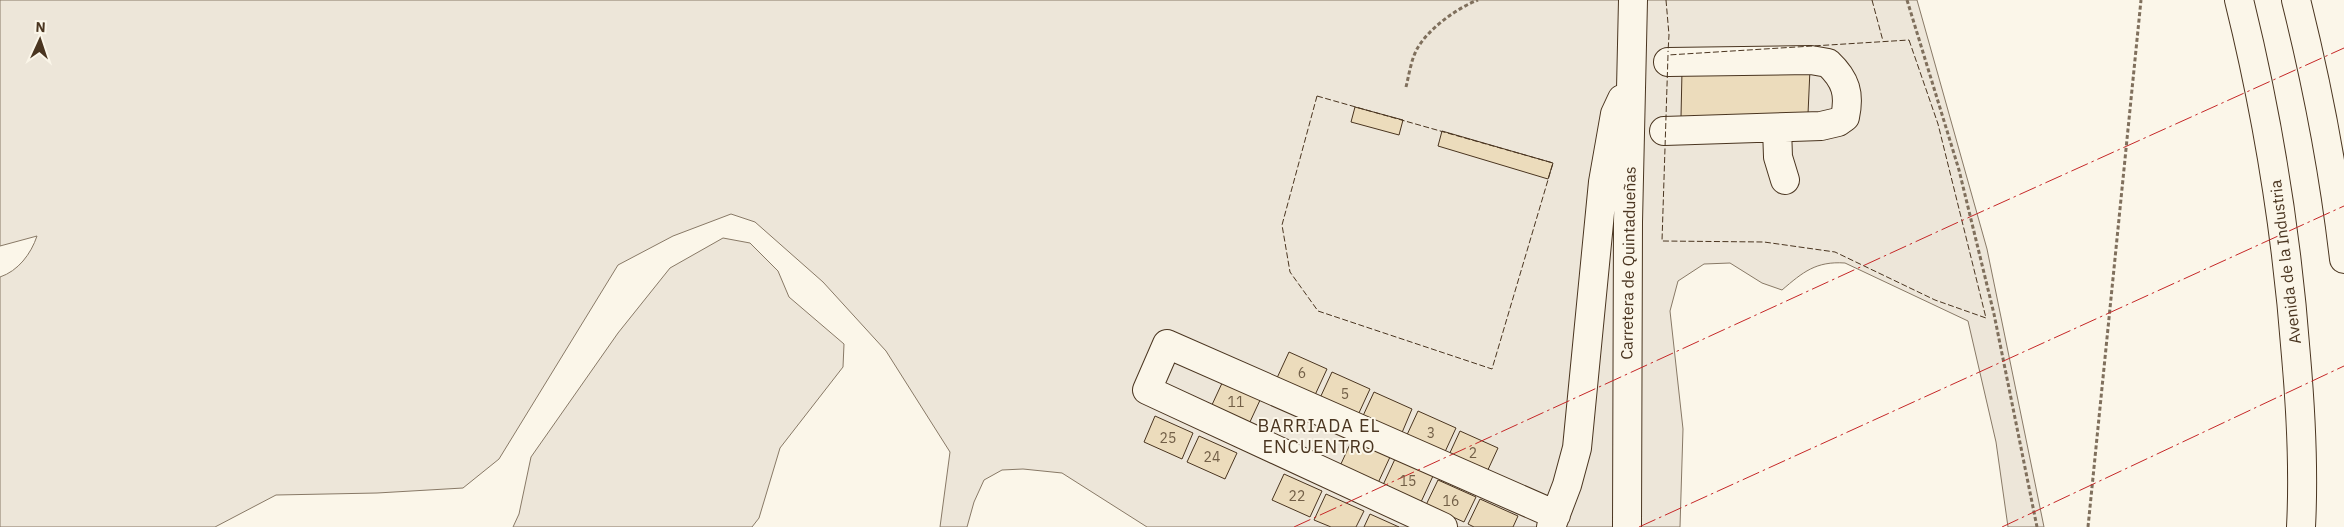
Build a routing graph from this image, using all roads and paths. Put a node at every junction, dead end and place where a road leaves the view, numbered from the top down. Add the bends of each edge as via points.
1 (1478, 0) edge
2 (1633, 0) edge
3 (1907, 0) edge
4 (2141, 0) edge
5 (2239, 0) edge
6 (2296, 0) edge
7 (1668, 62) dead end
8 (1632, 73) junction
9 (1406, 87) dead end
10 (1777, 128) junction
11 (1664, 130) dead end
12 (1785, 180) dead end
13 (2344, 259) edge
14 (1554, 521) edge
15 (1443, 527) edge
16 (1627, 527) edge
17 (2037, 527) edge
18 (2088, 527) edge
19 (2301, 527) edge

1 - 9 path via 1454,12 1417,49
2 - 8 street, Carretera de Quintadueñas
3 - 17 path via 1960,170 1994,314
4 - 18 path
5 - 19 street, Avenida de la Industria via 2260,87 2289,278 2299,404
6 - 13 street via 2307,42
7 - 10 street via 1811,60 1828,63 1843,81 1848,100 1845,117 1821,126
8 - 14 street via 1615,114 1605,172 1578,448
8 - 16 street, Carretera de Quintadueñas
10 - 11 street
10 - 12 street via 1778,157
14 - 15 street via 1167,344 1147,390

